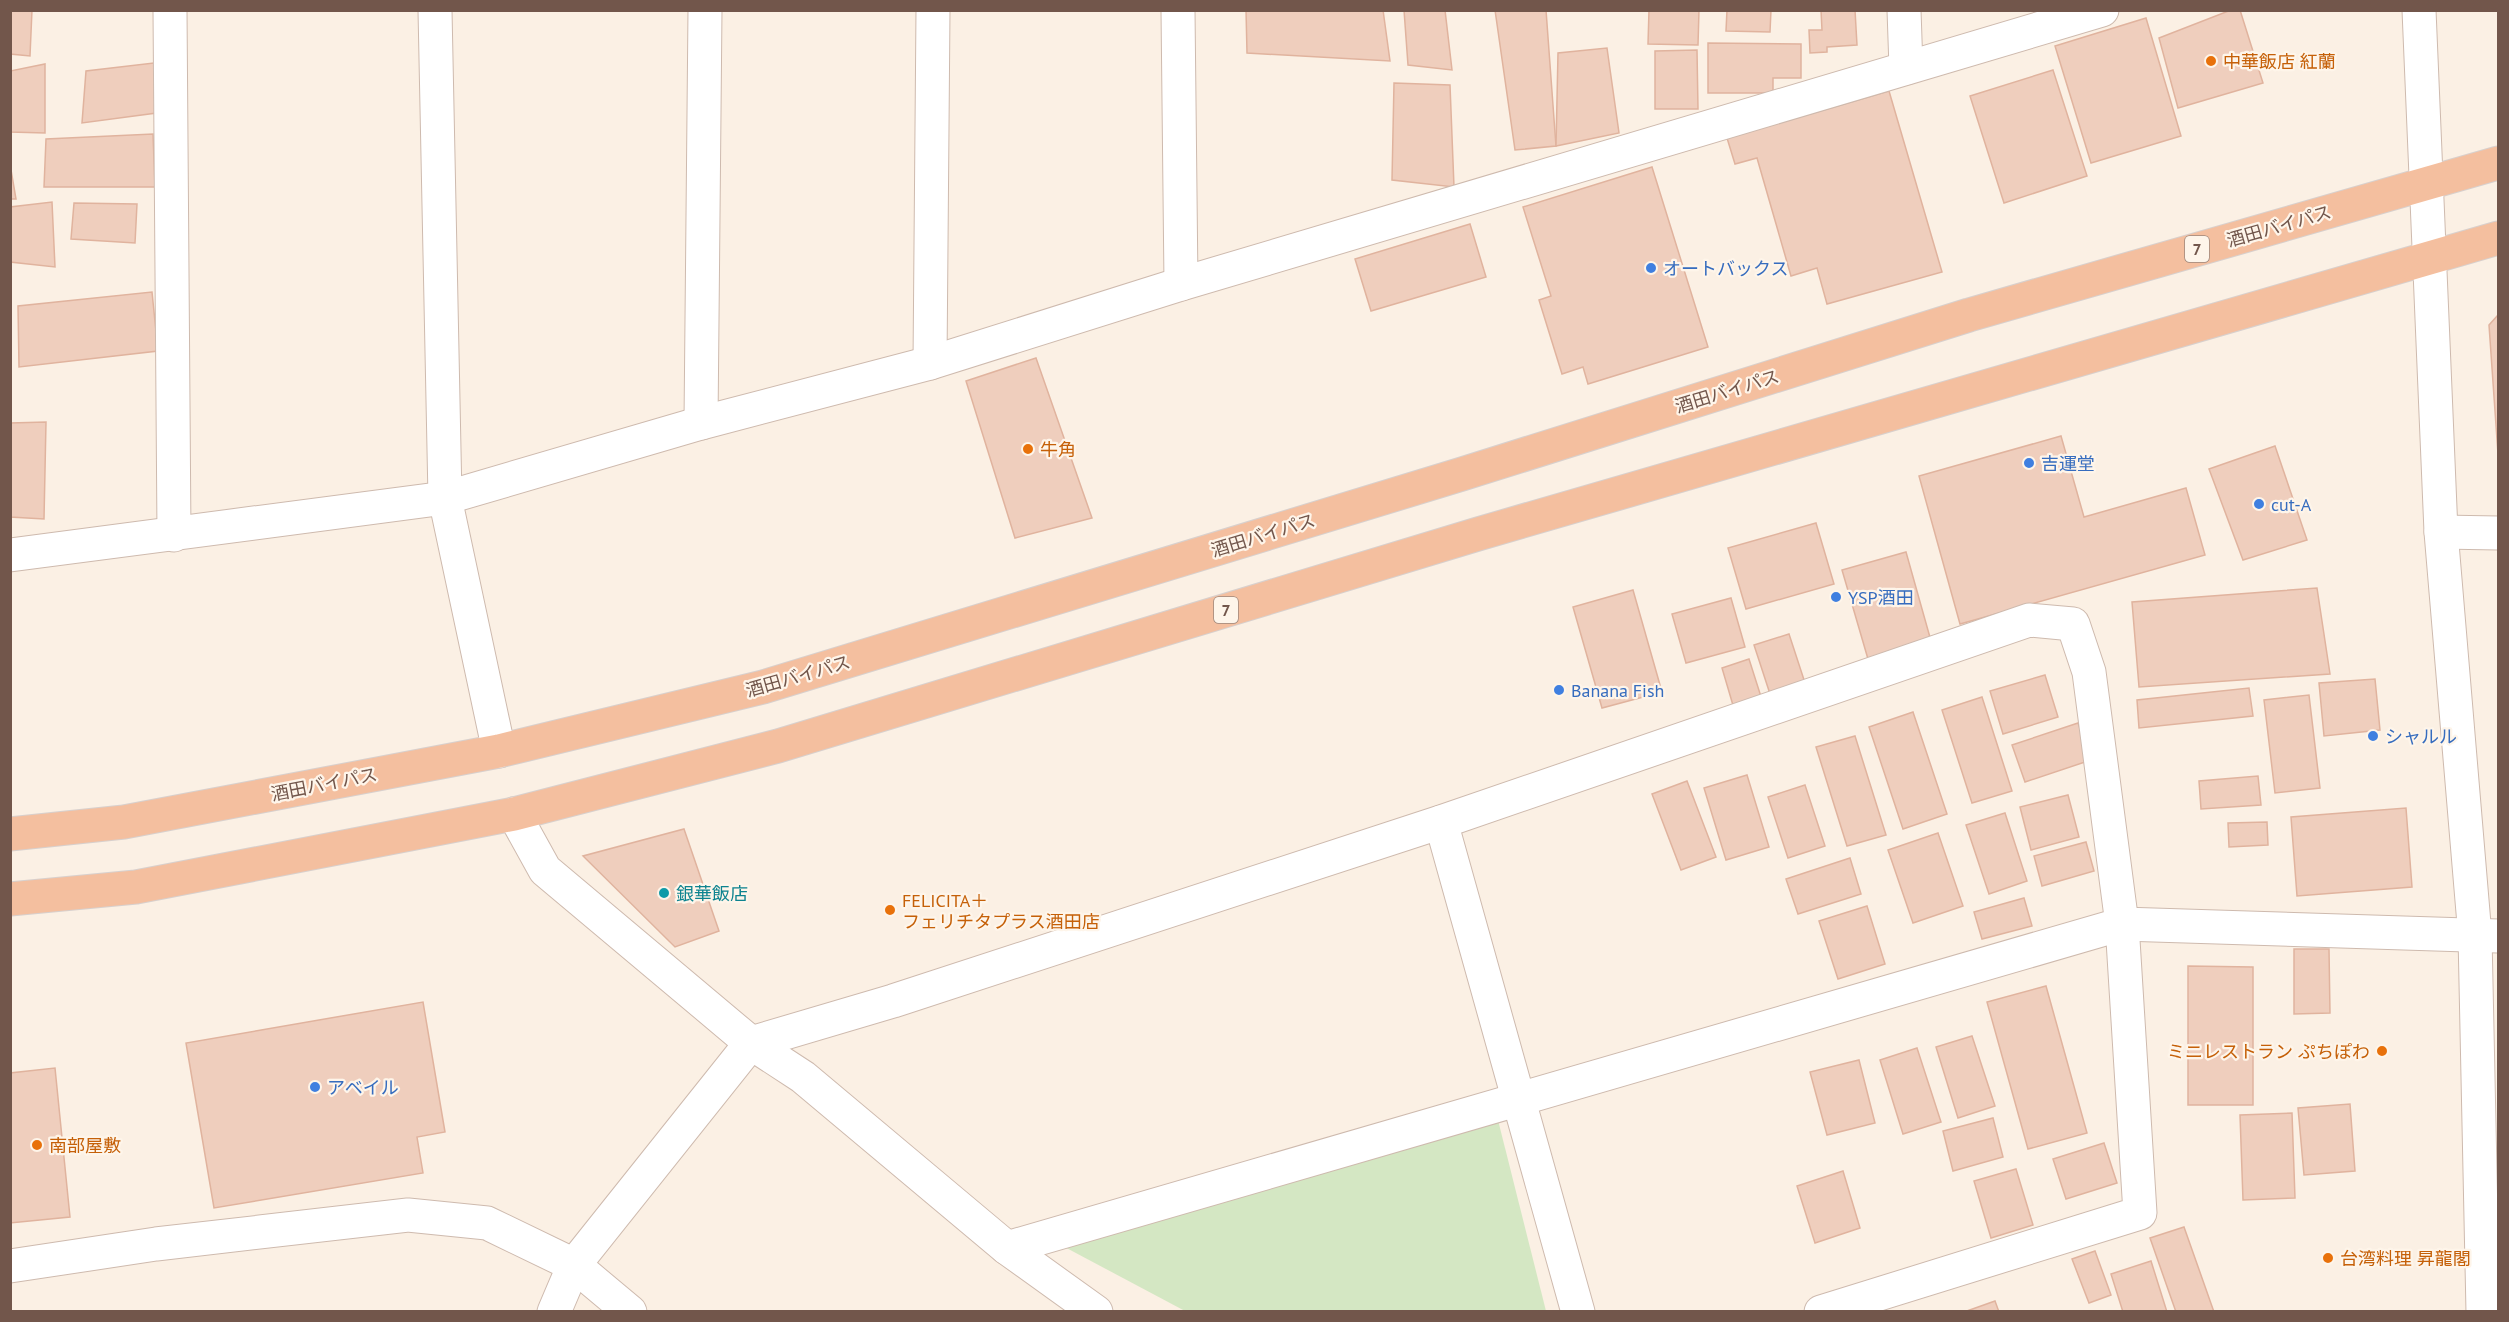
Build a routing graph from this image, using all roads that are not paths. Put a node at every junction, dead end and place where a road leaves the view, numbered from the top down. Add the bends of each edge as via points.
1 (170, 10) edge
2 (435, 10) edge
3 (705, 10) edge
4 (933, 10) edge
5 (1178, 10) edge
6 (1904, 10) edge
7 (2102, 10) edge
8 (2420, 10) edge
9 (1906, 68) junction
10 (2499, 163) edge
11 (2425, 184) junction
12 (2499, 238) edge
13 (2428, 259) junction
14 (1181, 284) junction
15 (930, 363) junction
16 (701, 423) junction
17 (445, 498) junction
18 (2441, 532) junction
19 (2499, 533) edge
20 (174, 535) junction
21 (10, 555) edge
22 (499, 751) junction
23 (514, 814) junction
24 (1441, 822) junction
25 (10, 834) edge
26 (10, 899) edge
27 (2122, 924) junction
28 (2487, 936) edge
29 (751, 1043) junction
30 (1520, 1101) junction
31 (1007, 1248) junction
32 (574, 1265) junction
33 (10, 1266) edge
34 (554, 1311) edge
35 (630, 1311) edge
36 (1096, 1311) edge
37 (1578, 1311) edge
38 (1821, 1311) edge
39 (2483, 1311) edge

1 - 20 street
2 - 17 street
3 - 16 street
4 - 15 street
5 - 14 street
6 - 9 street
7 - 9 street
8 - 11 street
9 - 14 street
10 - 11 highway, 酒田バイパス / 7
11 - 13 street
11 - 22 highway, 酒田バイパス / 7 via 1969,315 763,687
12 - 13 highway, 7
13 - 18 street
13 - 23 highway, 7 via 1478,534 778,746
14 - 15 street
15 - 16 street
16 - 17 street
17 - 20 street
17 - 22 street
18 - 19 street
18 - 28 street
20 - 21 street
22 - 25 highway, 酒田バイパス / 7 via 124,822
23 - 26 highway, 7 via 136,887
23 - 29 street via 544,870
24 - 27 street via 2029,620 2073,624 2089,672
24 - 29 street via 893,1001
24 - 30 street
27 - 28 street
27 - 30 street
27 - 38 street via 2140,1213
28 - 39 street
29 - 31 street via 803,1077
29 - 32 street
30 - 31 street
30 - 37 street
31 - 36 street
32 - 33 street via 487,1223 408,1215 156,1244
32 - 34 street
32 - 35 street

